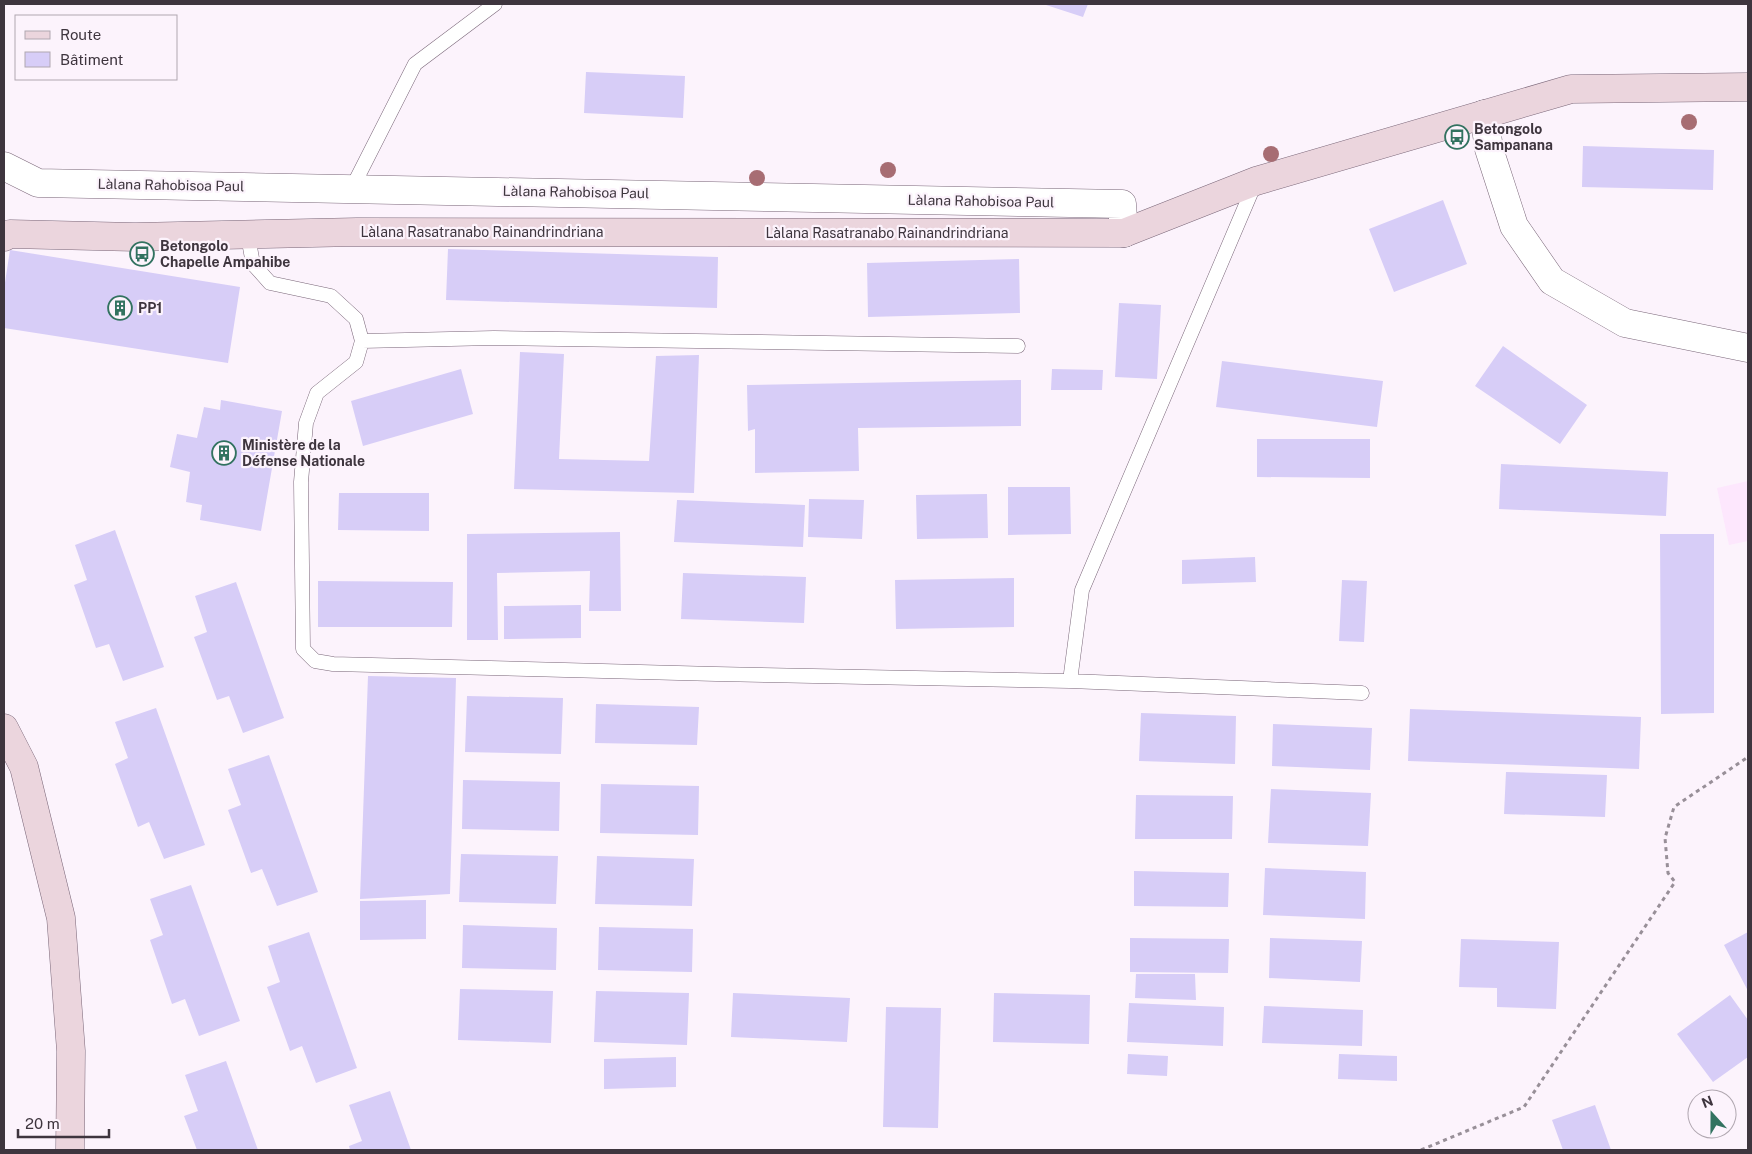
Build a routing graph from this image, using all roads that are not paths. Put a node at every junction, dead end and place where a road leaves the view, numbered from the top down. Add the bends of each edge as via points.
1 (495, 4) edge
2 (1748, 87) edge
3 (1484, 114) junction
4 (4, 166) edge
5 (1256, 181) junction
6 (352, 188) junction
7 (1124, 233) junction
8 (248, 236) junction
9 (4, 237) edge
10 (1748, 334) edge
11 (1703, 338) junction
12 (362, 341) junction
13 (1018, 346) dead end
14 (1748, 348) edge
15 (1070, 680) junction
16 (1362, 693) dead end
17 (4, 728) edge
18 (70, 1150) edge

1 - 6 lane via 416,64
2 - 3 street, Làlana Rasatranabo Rainandrindriana via 1571,89
3 - 5 street, Làlana Rasatranabo Rainandrindriana
3 - 11 street via 1489,149 1514,226 1552,281 1625,322
4 - 6 street, Làlana Rahobisoa Paul via 38,183
5 - 7 street, Làlana Rasatranabo Rainandrindriana
5 - 15 lane via 1082,590
6 - 7 street, Làlana Rahobisoa Paul via 1122,204
7 - 8 street, Làlana Rasatranabo Rainandrindriana via 357,232
8 - 9 street, Làlana Rasatranabo Rainandrindriana via 135,238 10,234
8 - 12 lane via 253,264 270,283 331,296 356,319
10 - 11 street via 1739,332
11 - 14 street
12 - 13 lane via 494,338
12 - 15 lane via 356,362 317,393 306,423 301,482 303,650 315,661 716,674
15 - 16 lane
17 - 18 street via 24,767 61,918 71,1051

